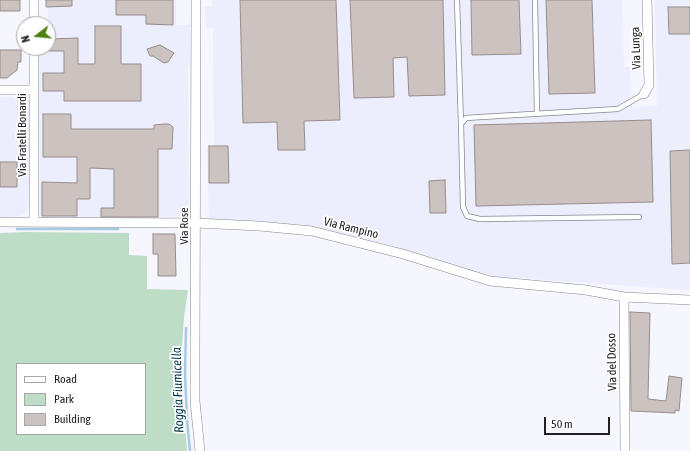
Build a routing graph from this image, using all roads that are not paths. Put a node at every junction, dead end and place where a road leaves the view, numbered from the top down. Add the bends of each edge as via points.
1 (34, 0) edge
2 (196, 0) edge
3 (458, 0) edge
4 (535, 0) edge
5 (647, 0) edge
6 (34, 16) edge
7 (34, 56) edge
8 (0, 90) edge
9 (33, 90) junction
10 (644, 94) joint
11 (537, 114) junction
12 (461, 124) junction
13 (639, 217) dead end
14 (0, 222) edge
15 (34, 222) junction
16 (197, 223) junction
17 (624, 297) junction
18 (690, 300) edge
19 (200, 451) edge
20 (625, 451) edge

1 - 6 street
2 - 16 street, Via Rose
3 - 12 lane
4 - 11 lane
5 - 10 street, Via Lunga via 649,85
7 - 9 street, Via Fratelli Bonardi
8 - 9 street
9 - 15 street, Via Fratelli Bonardi
10 - 11 lane via 618,109
11 - 12 lane via 466,118
12 - 13 lane via 463,206 467,216 480,219
14 - 15 street, Via Rampino
15 - 16 street, Via Rampino
16 - 17 street, Via Rampino via 312,231 403,254 490,281 586,290
16 - 19 street, Via Rose via 195,367
17 - 18 street, Via Rampino
17 - 20 street, Via del Dosso

